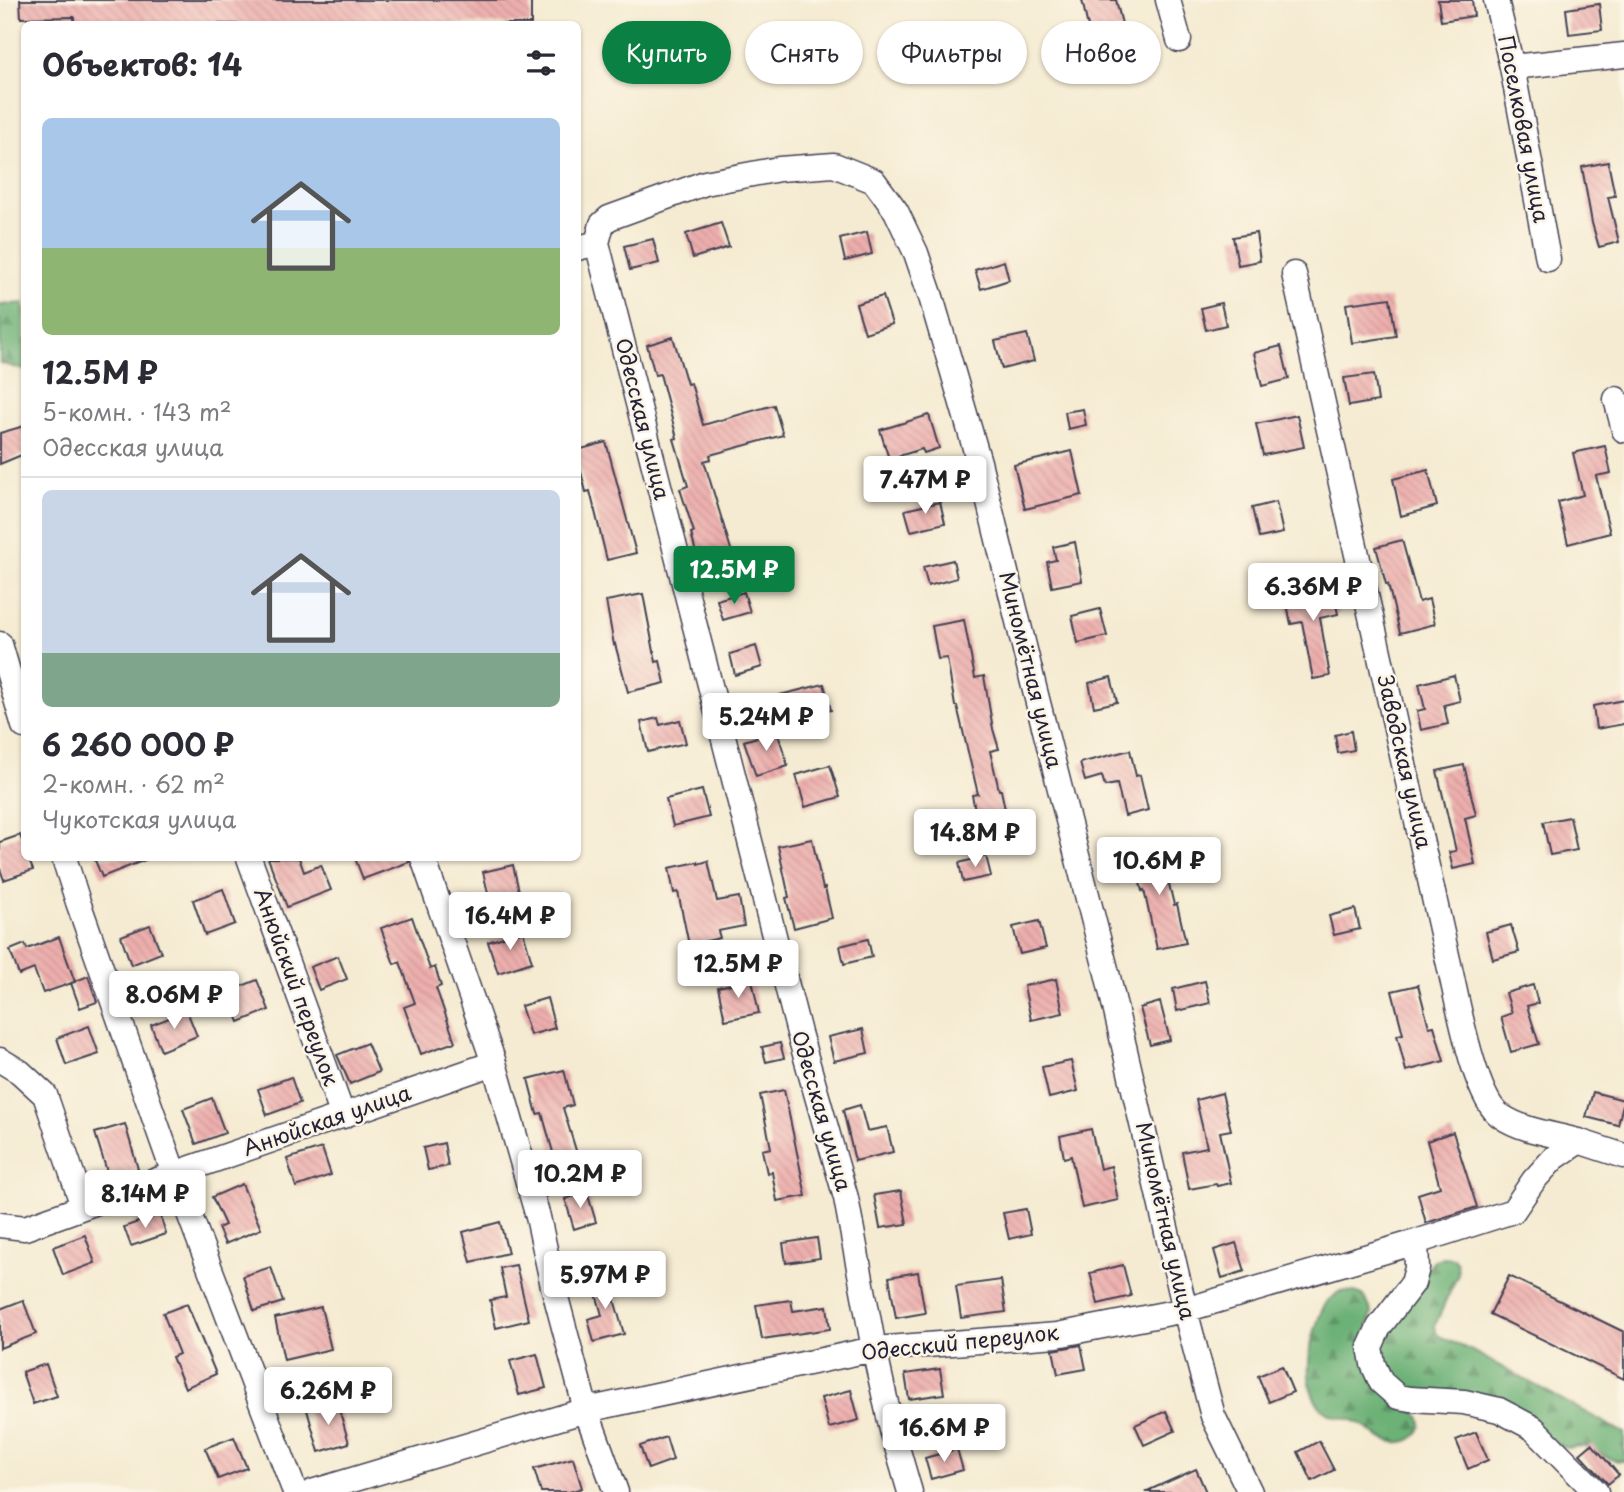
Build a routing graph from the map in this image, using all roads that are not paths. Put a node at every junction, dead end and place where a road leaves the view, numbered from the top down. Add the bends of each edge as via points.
1 (1168, 0) edge
2 (1496, 0) edge
3 (1179, 40) dead end
4 (1624, 55) edge
5 (1512, 67) junction
6 (587, 246) edge
7 (1548, 259) dead end
8 (1294, 274) dead end
9 (1616, 399) dead end
10 (1624, 429) edge
11 (0, 644) edge
12 (21, 716) edge
13 (65, 861) edge
14 (250, 861) edge
15 (424, 861) edge
16 (0, 1060) edge
17 (494, 1063) junction
18 (343, 1116) junction
19 (1579, 1141) junction
20 (1624, 1156) edge
21 (174, 1174) junction
22 (83, 1206) junction
23 (0, 1225) edge
24 (1416, 1242) junction
25 (1185, 1310) junction
26 (874, 1349) junction
27 (586, 1410) junction
28 (295, 1492) edge
29 (312, 1492) edge
30 (616, 1492) edge
31 (910, 1492) edge
32 (1250, 1492) edge
33 (1596, 1492) edge

1 - 3 street
2 - 5 street, Поселковая улица
4 - 5 street
5 - 7 street, Поселковая улица
6 - 25 street, Миномётная улица via 609,218 705,183 779,169 834,165 874,181 896,211 931,297 979,462 1108,977
6 - 26 street, Одесская улица via 846,1198
8 - 19 street, Заводская улица via 1473,1065 1490,1106 1500,1116
9 - 10 street
11 - 12 street
13 - 21 street
14 - 18 street, Анюйский переулок
15 - 17 street
16 - 22 street via 45,1095
17 - 18 street, Анюйская улица
17 - 27 street
18 - 21 street, Анюйская улица
19 - 20 street, Заводская улица
19 - 24 street, Одесский переулок via 1554,1158 1514,1211
21 - 22 street, Анюйская улица
21 - 28 street
22 - 23 street, Анюйская улица via 25,1228
24 - 25 street, Одесский переулок
24 - 33 street via 1413,1283 1379,1327 1370,1347 1381,1382 1398,1397 1499,1410 1533,1428
25 - 26 street, Одесский переулок via 1057,1335
25 - 32 street, Миномётная улица via 1213,1416
26 - 27 street, Одесский переулок
26 - 31 street, Одесская улица
27 - 29 street, Одесский переулок
27 - 30 street

